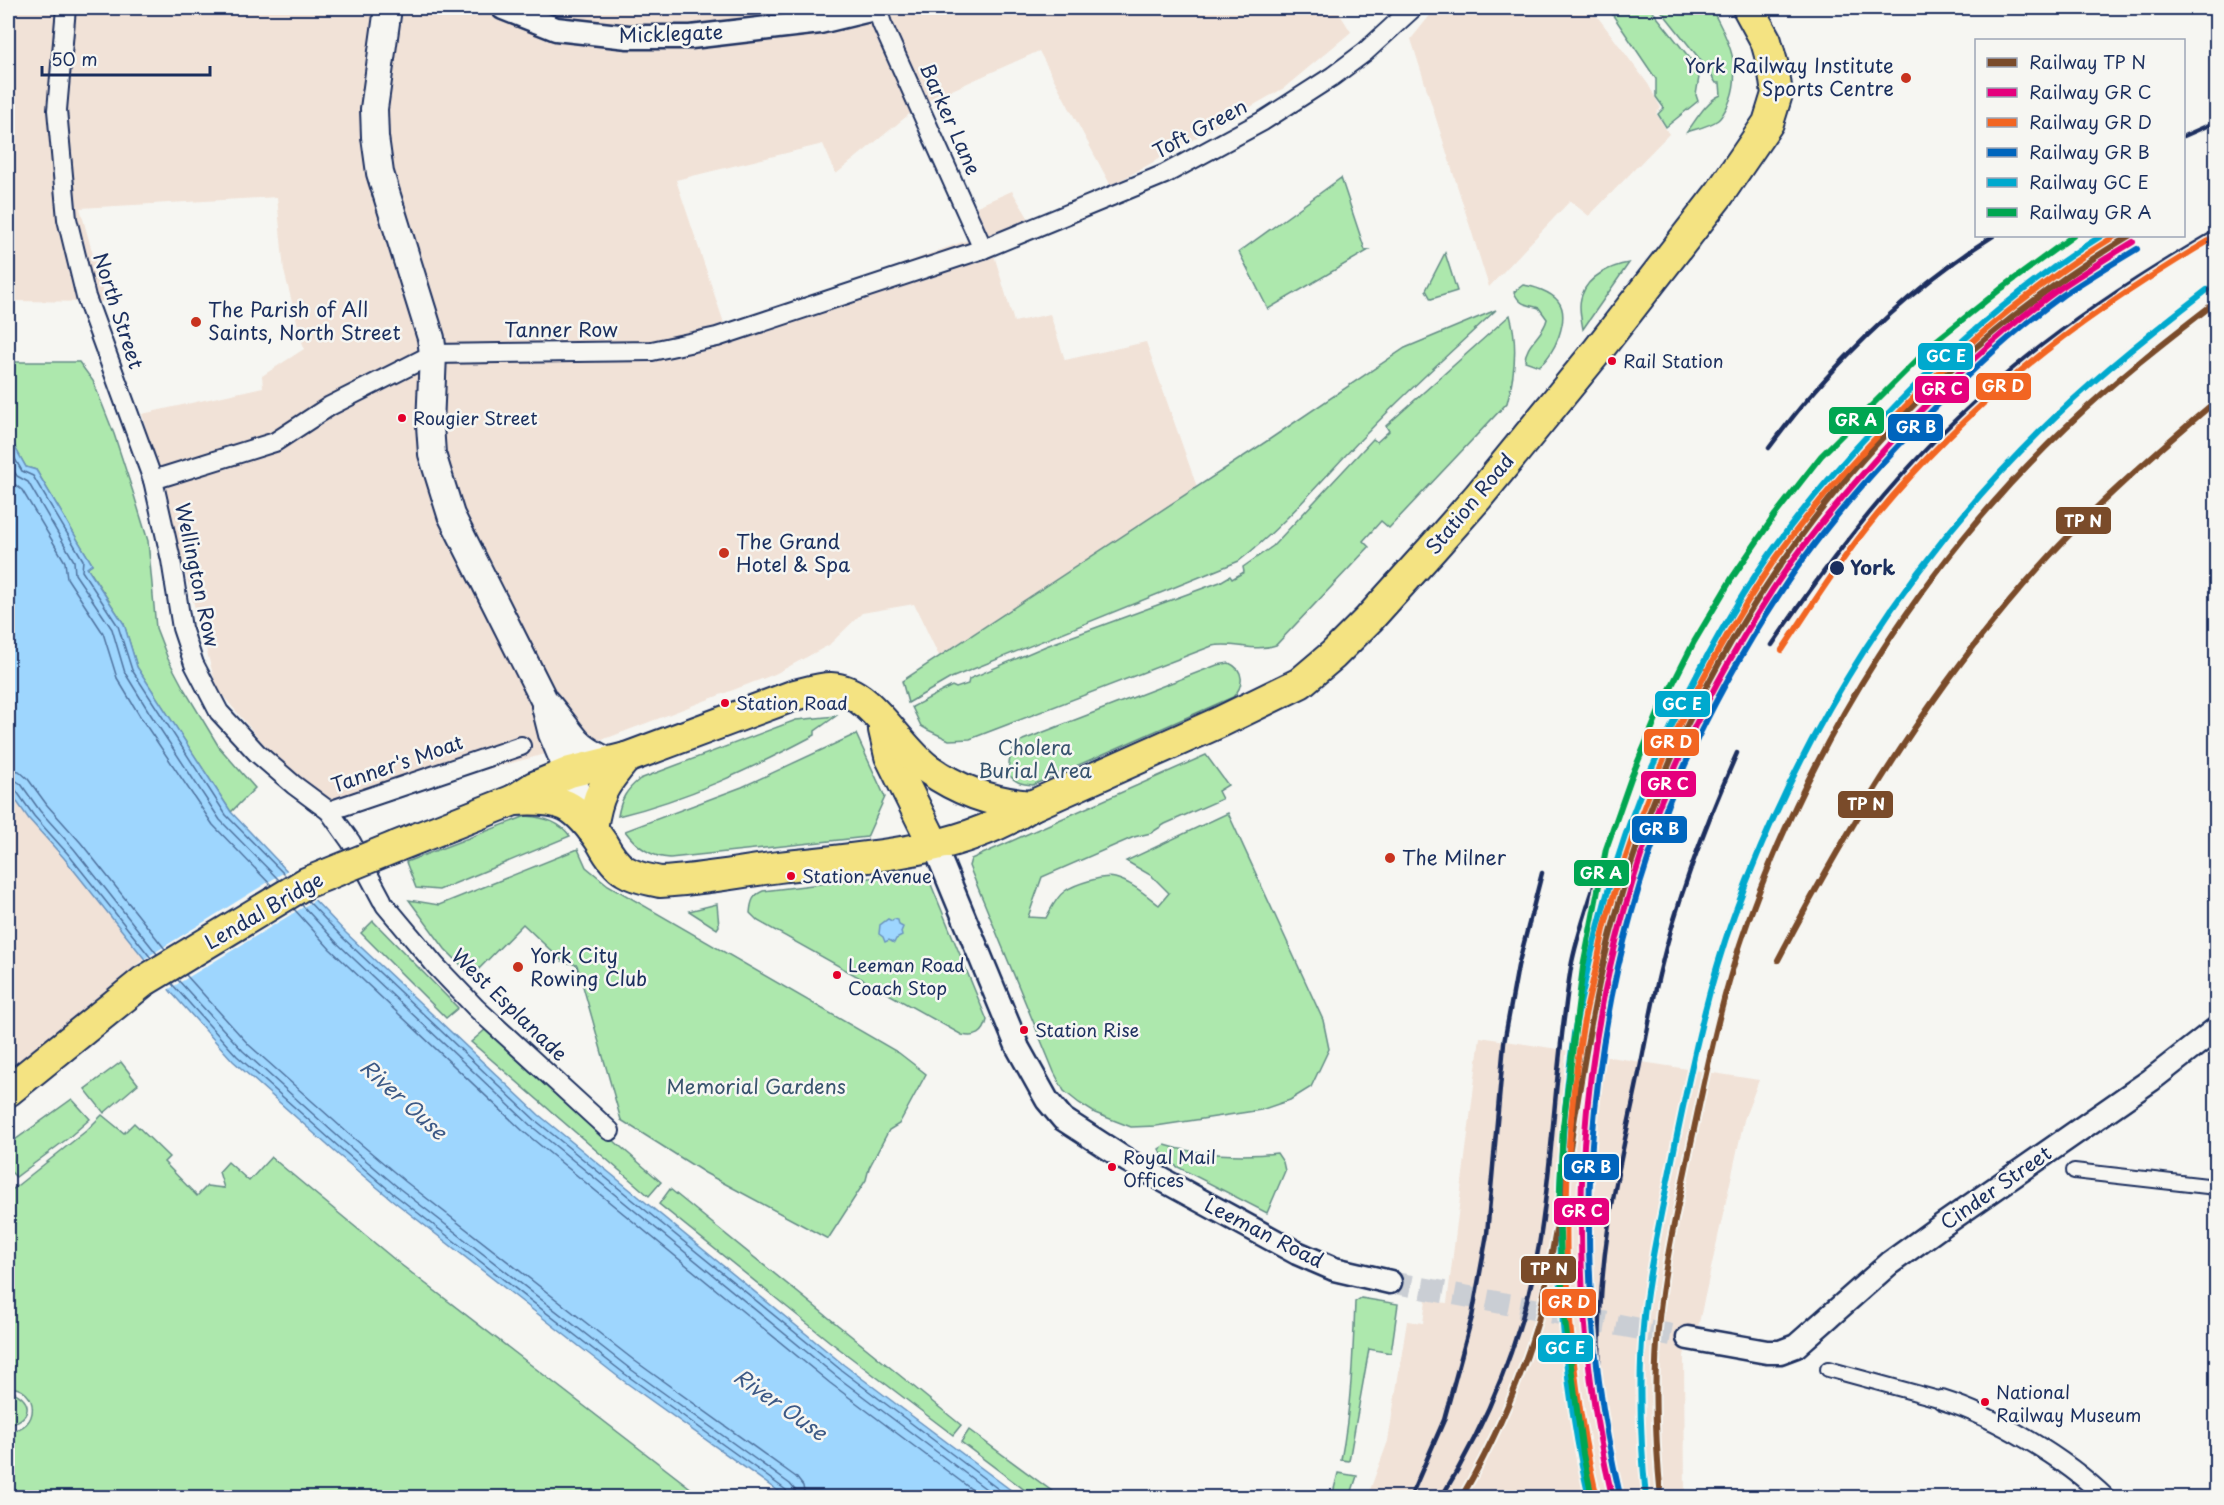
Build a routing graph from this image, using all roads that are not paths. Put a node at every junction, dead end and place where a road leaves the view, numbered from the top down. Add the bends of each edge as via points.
1 (66, 8) edge
2 (388, 8) edge
3 (503, 8) edge
4 (878, 8) edge
5 (1413, 8) edge
6 (1748, 8) edge
7 (983, 249) junction
8 (433, 354) junction
9 (153, 480) junction
10 (544, 700) junction
11 (882, 722) junction
12 (520, 746) dead end
13 (617, 759) junction
14 (570, 772) junction
15 (294, 785) joint
16 (514, 800) junction
17 (1031, 806) junction
18 (329, 811) junction
19 (592, 829) junction
20 (934, 845) junction
21 (2217, 1029) edge
22 (8, 1092) edge
23 (610, 1131) dead end
24 (2074, 1171) dead end
25 (2217, 1187) edge
26 (1390, 1282) tunnel mouth
27 (1688, 1338) tunnel mouth
28 (1828, 1369) dead end
29 (1942, 1400) joint
30 (2106, 1497) edge

1 - 9 street, North Street via 57,110 67,219 86,297
2 - 8 main road via 374,109 375,137 380,173 427,321
3 - 4 street, Micklegate via 556,29 628,37 691,37 820,22
4 - 7 street, Barker Lane
5 - 7 street, Toft Green via 1357,58 1263,121 1165,174
6 - 17 main road, Station Road via 1766,41 1773,66 1777,94 1768,123 1720,193 1478,497 1368,619 1300,683
7 - 8 street, Tanner Row via 725,334 662,350
8 - 9 street, Tanner Row via 330,406 275,442
8 - 10 main road via 432,454 451,515
9 - 15 street, Wellington Row via 182,628 194,664 219,712
10 - 13 main road via 591,753
10 - 14 main road via 552,734
11 - 13 main road via 862,699 841,690 817,689
11 - 17 main road via 928,769 992,801
11 - 20 main road via 890,756
12 - 18 street, Tanner's Moat
13 - 14 main road
13 - 19 main road via 599,794
14 - 16 main road
14 - 19 main road
15 - 18 street, Tanner's Moat
16 - 19 main road via 558,801 571,807
16 - 22 main road, Lendal Bridge, bridge via 306,883 137,987
17 - 20 main road, Station Road via 1009,820
18 - 23 street, West Esplanade via 384,902 436,966
19 - 20 main road via 616,864 641,878 660,882
20 - 26 street, Leeman Road via 1018,1048 1047,1100 1063,1119 1167,1183 1297,1253 1334,1269
21 - 27 street, Cinder Street via 2151,1080 1937,1229 1868,1282 1796,1346 1780,1352
24 - 25 street
28 - 29 street
29 - 30 street via 1968,1409 2036,1445

